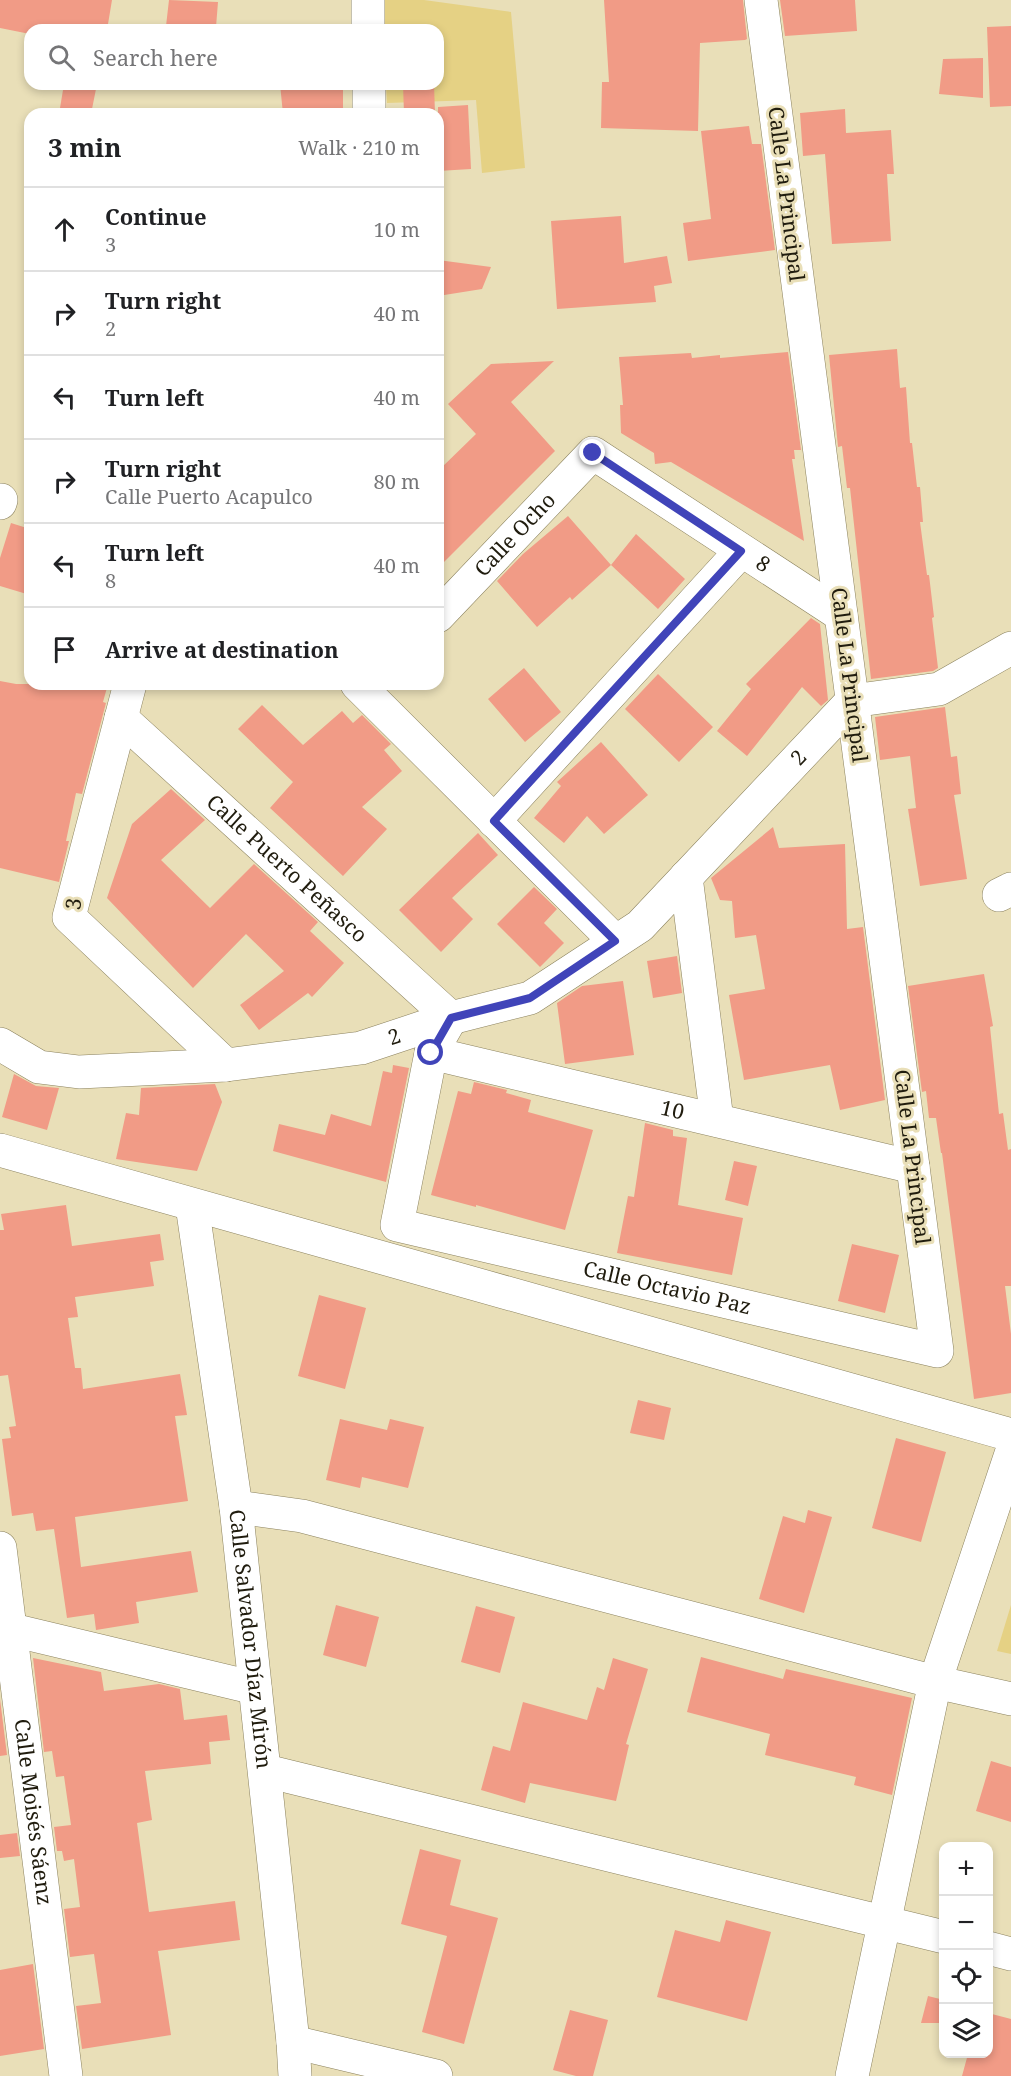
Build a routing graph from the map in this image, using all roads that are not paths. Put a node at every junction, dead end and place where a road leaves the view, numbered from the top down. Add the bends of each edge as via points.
1 (368, 0) edge
2 (761, 0) edge
3 (369, 24) edge
4 (369, 90) edge
5 (369, 108) edge
6 (593, 453) joint
7 (741, 551) junction
8 (444, 610) edge
9 (841, 615) junction
10 (1011, 648) edge
11 (128, 690) edge
12 (368, 690) edge
13 (852, 701) junction
14 (121, 718) junction
15 (494, 821) junction
16 (686, 877) junction
17 (615, 941) junction
18 (451, 1018) junction
19 (0, 1044) edge
20 (431, 1053) junction
21 (226, 1065) junction
22 (717, 1120) junction
23 (0, 1150) edge
24 (913, 1167) junction
25 (192, 1205) junction
26 (937, 1351) joint
27 (1011, 1435) edge
28 (1011, 1454) edge
29 (236, 1507) junction
30 (0, 1548) edge
31 (5, 1628) edge
32 (935, 1682) junction
33 (255, 1688) junction
34 (1011, 1699) edge
35 (266, 1771) junction
36 (883, 1922) junction
37 (939, 1936) edge
38 (993, 1949) edge
39 (1011, 1954) edge
40 (293, 2042) junction
41 (66, 2076) edge
42 (295, 2076) edge
43 (436, 2076) edge
44 (852, 2076) edge

1 - 3 street
2 - 9 street, Calle La Principal
4 - 5 street
6 - 7 street, 8
6 - 8 street, Calle Ocho
7 - 9 street, 8
7 - 15 street
9 - 13 street, Calle La Principal
10 - 13 street via 939,689
11 - 14 street, 3
12 - 15 street
13 - 16 street, 2
13 - 24 street, Calle La Principal
14 - 18 street, Calle Puerto Peñasco
14 - 21 street, 3 via 69,917
15 - 17 street
16 - 17 street, 2 via 640,926
16 - 22 street
17 - 18 street, 2 via 530,998
18 - 20 street
18 - 21 street, 2 via 360,1048
19 - 21 street, 2 via 39,1067 80,1072
20 - 22 street, 10
20 - 26 street, Calle Octavio Paz via 397,1225
22 - 24 street, 10
23 - 25 street
24 - 26 street, Calle La Principal
25 - 27 street
25 - 29 street, Calle Salvador Díaz Mirón
28 - 32 street
29 - 32 street via 302,1516
29 - 33 street, Calle Salvador Díaz Mirón
30 - 31 street, Calle Moisés Sáenz
31 - 33 street
31 - 41 street, Calle Moisés Sáenz
32 - 34 street
32 - 36 street
33 - 35 street, Calle Salvador Díaz Mirón
35 - 36 street
35 - 40 street, Calle Salvador Díaz Mirón
36 - 37 street
36 - 44 street
38 - 39 street
40 - 42 street, Calle Salvador Díaz Mirón
40 - 43 street

